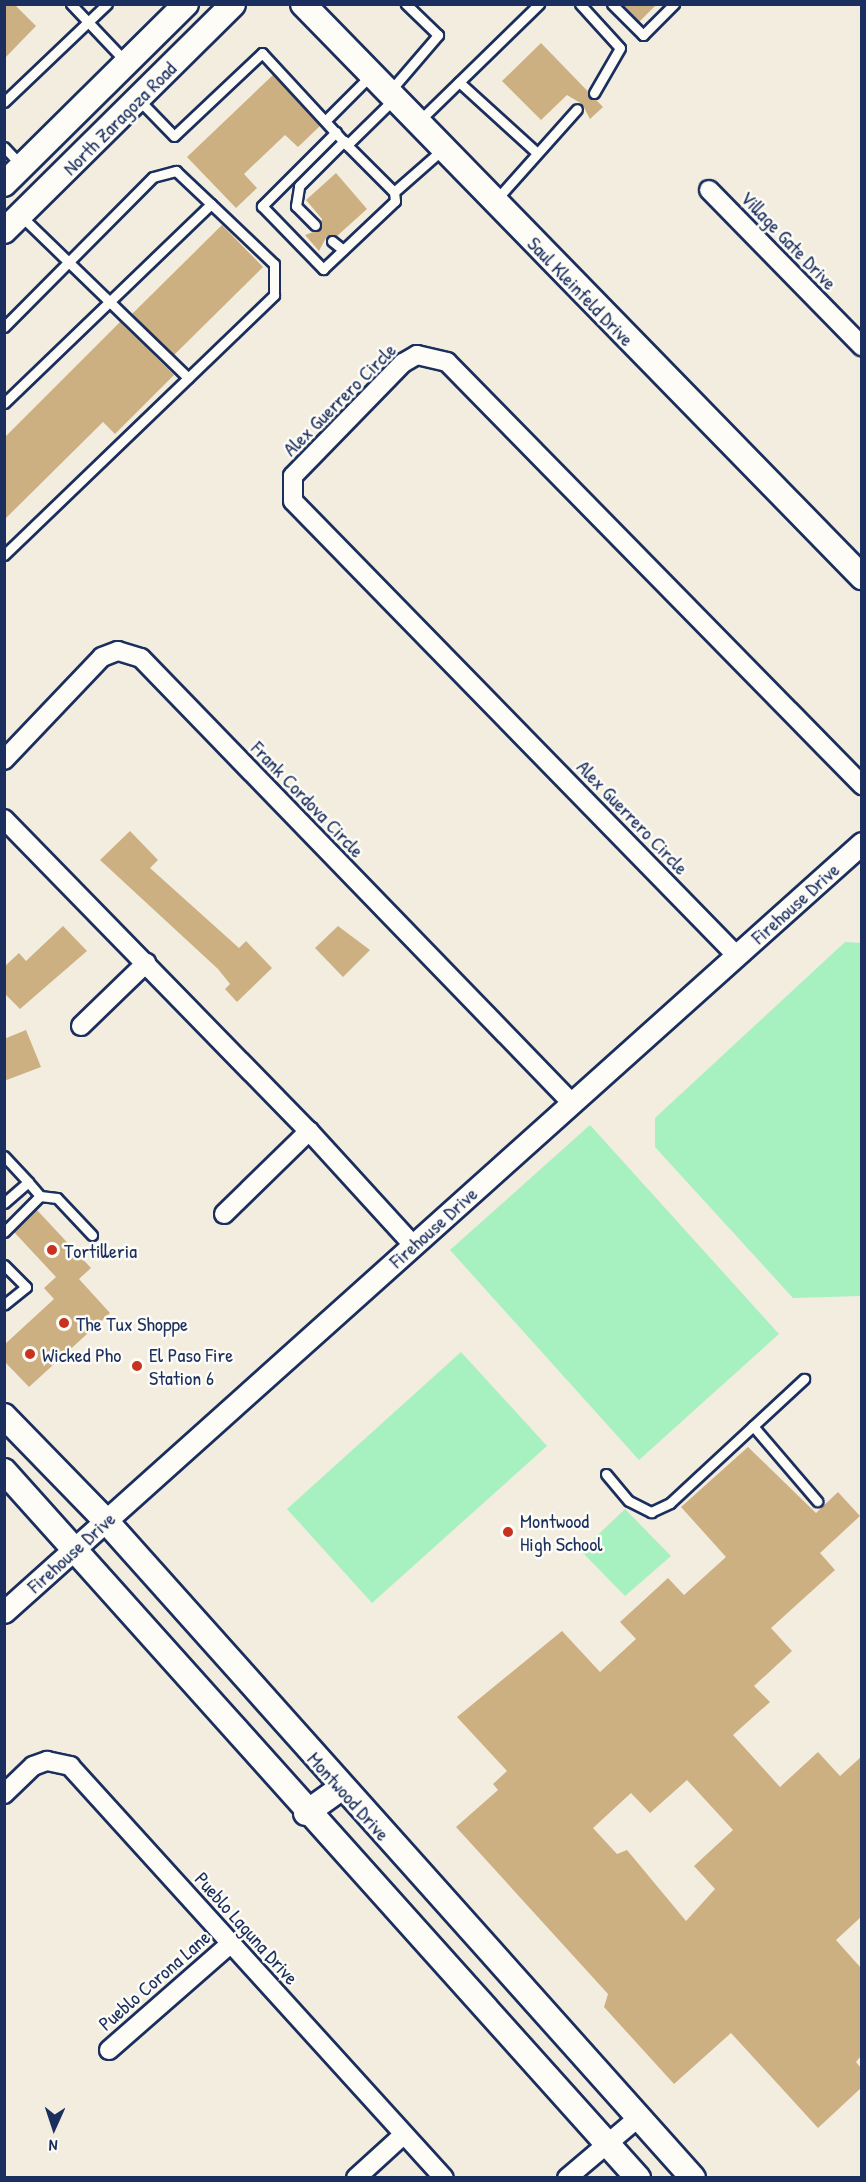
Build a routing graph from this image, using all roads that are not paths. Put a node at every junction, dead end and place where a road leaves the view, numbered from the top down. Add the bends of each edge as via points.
1 (70, 4) edge
2 (107, 4) edge
3 (186, 4) edge
4 (233, 4) edge
5 (303, 4) edge
6 (406, 4) edge
7 (539, 4) edge
8 (580, 4) edge
9 (612, 4) edge
10 (674, 4) edge
11 (88, 22) junction
12 (127, 63) junction
13 (371, 75) junction
14 (459, 82) junction
15 (594, 93) dead end
16 (391, 96) junction
17 (138, 99) junction
18 (4, 102) edge
19 (577, 109) dead end
20 (327, 119) junction
21 (417, 123) junction
22 (336, 132) junction
23 (346, 143) junction
24 (4, 147) edge
25 (442, 148) junction
26 (537, 153) junction
27 (22, 166) junction
28 (4, 184) edge
29 (709, 190) dead end
30 (394, 192) junction
31 (494, 202) junction
32 (211, 204) junction
33 (12, 223) edge
34 (315, 225) dead end
35 (332, 241) dead end
36 (343, 250) junction
37 (67, 264) junction
38 (110, 302) junction
39 (4, 327) edge
40 (861, 346) edge
41 (188, 378) junction
42 (4, 403) edge
43 (4, 555) edge
44 (861, 577) edge
45 (4, 760) edge
46 (861, 785) edge
47 (4, 819) edge
48 (861, 843) edge
49 (736, 955) junction
50 (146, 963) junction
51 (81, 1026) dead end
52 (572, 1103) junction
53 (309, 1131) junction
54 (4, 1156) edge
55 (28, 1182) junction
56 (40, 1196) junction
57 (4, 1203) edge
58 (224, 1214) dead end
59 (4, 1232) edge
60 (92, 1235) dead end
61 (413, 1245) junction
62 (4, 1265) edge
63 (4, 1305) edge
64 (804, 1379) dead end
65 (4, 1416) edge
66 (753, 1426) junction
67 (4, 1471) edge
68 (606, 1474) dead end
69 (817, 1501) dead end
70 (106, 1521) junction
71 (75, 1549) junction
72 (4, 1612) edge
73 (341, 1788) junction
74 (4, 1794) edge
75 (306, 1813) junction
76 (230, 1944) junction
77 (109, 2050) dead end
78 (638, 2118) junction
79 (401, 2137) junction
80 (607, 2144) junction
81 (356, 2178) edge
82 (444, 2178) edge
83 (567, 2178) edge
84 (638, 2178) edge
85 (693, 2178) edge

1 - 11 lane
2 - 11 lane
3 - 12 main road, North Zaragoza Road
4 - 17 main road, North Zaragoza Road
5 - 13 main road, Saul Kleinfeld Drive
6 - 16 lane via 438,36
7 - 14 lane
8 - 15 lane via 620,48
9 - 10 lane via 644,35
11 - 12 lane
11 - 18 lane
12 - 27 main road, North Zaragoza Road
13 - 16 main road, Saul Kleinfeld Drive
13 - 20 lane
14 - 21 lane
14 - 26 lane
16 - 21 main road, Saul Kleinfeld Drive
16 - 23 lane
17 - 20 lane via 174,136 262,53
17 - 33 main road, North Zaragoza Road
19 - 26 lane
20 - 22 lane
21 - 25 main road, Saul Kleinfeld Drive
22 - 23 lane
22 - 36 lane via 262,206 323,269
23 - 30 lane
23 - 34 lane via 299,186 296,206
24 - 27 lane
25 - 30 lane
25 - 31 main road, Saul Kleinfeld Drive
26 - 31 lane
27 - 28 main road, North Zaragoza Road
29 - 40 street, Village Gate Drive
30 - 36 lane via 395,201
31 - 44 main road, Saul Kleinfeld Drive
32 - 37 lane via 176,171 164,171
32 - 38 lane
32 - 41 lane via 274,264 274,295
33 - 37 lane
35 - 36 lane
37 - 38 lane
37 - 39 lane
38 - 41 lane
38 - 42 lane
41 - 43 lane
45 - 52 street, Frank Cordova Circle via 102,657 118,651 141,658
46 - 49 street, Alex Guerrero Circle via 447,362 417,354 403,363 293,476 293,501
47 - 50 street
48 - 49 street, Firehouse Drive
49 - 52 street, Firehouse Drive
50 - 51 street
50 - 53 street
52 - 61 street, Firehouse Drive
53 - 58 street
53 - 61 street
54 - 55 lane
55 - 56 lane
55 - 57 lane
56 - 59 lane
56 - 60 lane via 57,1198
61 - 70 street, Firehouse Drive
62 - 63 lane via 26,1287
64 - 66 lane
65 - 70 main road, Montwood Drive
66 - 68 lane via 670,1503 651,1512 629,1501
66 - 69 lane
67 - 71 main road
70 - 71 street, Firehouse Drive
70 - 73 main road, Montwood Drive
71 - 72 street, Firehouse Drive
71 - 75 main road
73 - 75 main road
73 - 78 main road, Montwood Drive
74 - 76 street, Pueblo Laguna Drive via 33,1766 46,1761 70,1766
75 - 80 main road
76 - 77 street, Pueblo Corona Lane
76 - 79 street, Pueblo Laguna Drive
78 - 80 street
78 - 85 main road, Montwood Drive
79 - 81 street
79 - 82 street, Pueblo Laguna Drive
80 - 83 street
80 - 84 main road

